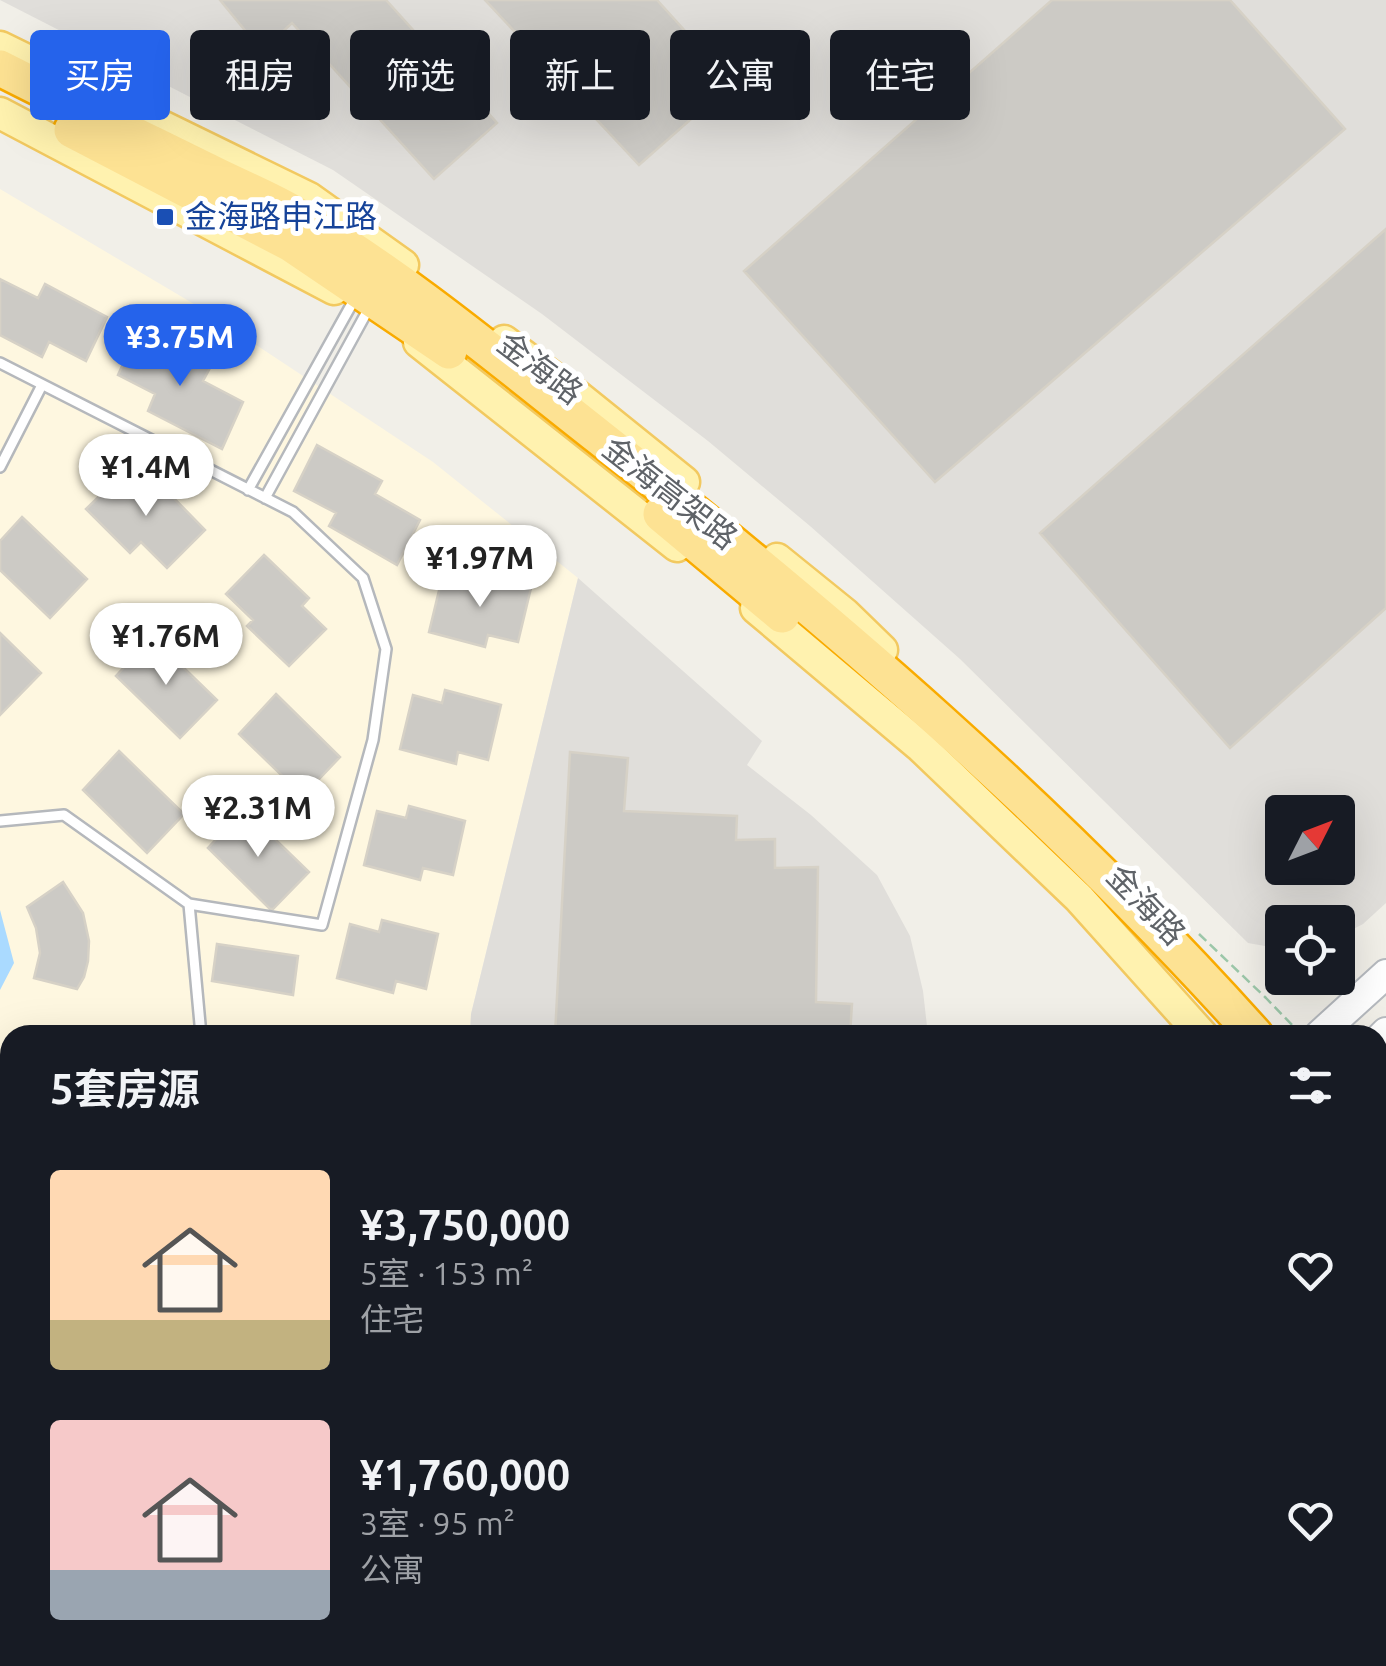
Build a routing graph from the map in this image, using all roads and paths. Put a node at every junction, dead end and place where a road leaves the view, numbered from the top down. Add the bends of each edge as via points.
1 (0, 46) edge
2 (0, 55) edge
3 (0, 68) edge
4 (0, 93) edge
5 (0, 113) edge
6 (411, 271) junction
7 (362, 304) junction
8 (0, 362) edge
9 (42, 385) junction
10 (0, 466) edge
11 (248, 490) junction
12 (264, 498) junction
13 (0, 820) edge
14 (189, 904) junction
15 (1386, 974) edge
16 (200, 1025) edge
17 (1193, 1025) edge
18 (1215, 1025) edge
19 (1245, 1025) edge
20 (1277, 1025) edge
21 (1330, 1025) edge

1 - 6 main road, 金海路 via 309,198
2 - 6 highway via 320,213
3 - 19 highway, 金海高架路 via 291,211 489,351 860,651 1112,882
4 - 18 highway, 金海高架路 via 291,244 424,331 618,478 1064,864
5 - 7 main road, 金海路
6 - 20 main road, 金海路 via 571,391 844,614
7 - 11 lane
7 - 12 lane
7 - 17 main road, 金海路 via 762,613 920,746 1079,898
8 - 9 lane
9 - 10 lane
9 - 11 lane
11 - 12 lane
12 - 14 lane via 293,512 363,578 386,649 373,740 322,925
13 - 14 lane via 64,815
14 - 16 lane
15 - 21 main road

